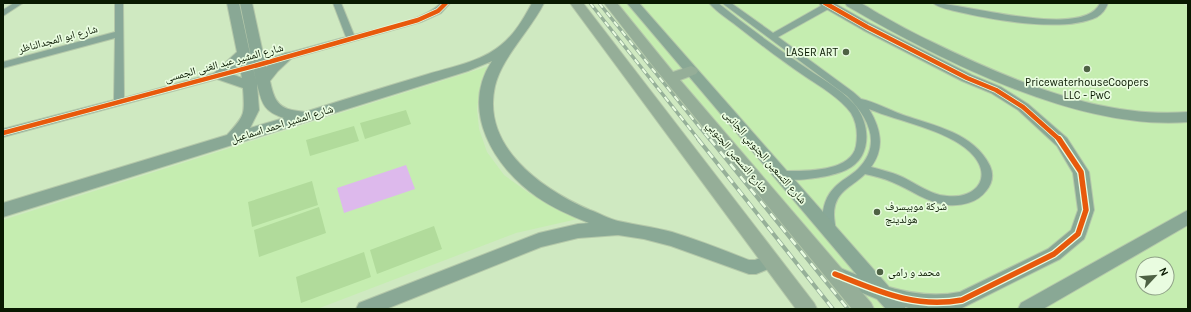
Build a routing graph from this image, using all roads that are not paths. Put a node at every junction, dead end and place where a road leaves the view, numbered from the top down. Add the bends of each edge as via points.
1 (19, 3) edge
2 (119, 3) edge
3 (233, 3) edge
4 (246, 3) edge
5 (337, 3) edge
6 (446, 3) edge
7 (538, 3) edge
8 (576, 3) edge
9 (610, 3) edge
10 (633, 3) edge
11 (713, 3) edge
12 (726, 3) edge
13 (851, 3) edge
14 (936, 3) edge
15 (1104, 3) edge
16 (827, 4) edge
17 (3, 14) edge
18 (119, 34) junction
19 (772, 37) junction
20 (351, 39) junction
21 (249, 52) junction
22 (288, 56) junction
23 (492, 60) junction
24 (805, 60) junction
25 (3, 65) edge
26 (252, 66) junction
27 (796, 66) junction
28 (691, 71) junction
29 (219, 75) junction
30 (671, 78) junction
31 (256, 83) junction
32 (1000, 85) junction
33 (119, 102) junction
34 (860, 102) junction
35 (308, 116) junction
36 (1188, 117) edge
37 (3, 133) edge
38 (230, 140) junction
39 (864, 170) junction
40 (781, 175) junction
41 (3, 210) edge
42 (588, 216) junction
43 (1188, 217) edge
44 (618, 228) junction
45 (830, 231) junction
46 (578, 232) junction
47 (770, 261) junction
48 (835, 274) junction
49 (884, 294) junction
50 (938, 307) edge
51 (365, 309) edge
52 (807, 309) edge
53 (864, 309) edge
54 (897, 309) edge
55 (1027, 309) edge

1 - 17 street
2 - 18 street
3 - 21 street
4 - 21 street
5 - 20 street
6 - 20 street, شارع المشير عبد الغنى الجمسى via 426,18
7 - 23 street via 510,45
8 - 47 main road
9 - 30 main road, شارع التسعين الجنوبي
10 - 28 street, شارع التسعين الجنوبي الجانبى
11 - 27 street
12 - 19 street
13 - 32 street
14 - 15 street via 1008,18 1047,21 1093,16 1101,10
16 - 19 street
16 - 32 street via 948,69
18 - 25 street, شارع ابو المجدالناظر
18 - 33 street
19 - 24 street
20 - 22 street, شارع المشير عبد الغنى الجمسى
21 - 22 street
21 - 26 street
21 - 29 street
22 - 26 street, شارع المشير عبد الغنى الجمسى
22 - 31 street
23 - 35 street, شارع المشير احمد اسماعيل
23 - 42 street via 485,97 486,112 489,127 498,147 533,186
24 - 27 street
24 - 34 street
26 - 29 street, شارع المشير عبد الغنى الجمسى
26 - 31 street
27 - 40 street via 850,106 859,118 862,143 858,154 850,163 838,170
28 - 30 main road
28 - 40 street, شارع التسعين الجنوبي الجانبى
29 - 31 street
29 - 33 street, شارع المشير عبد الغنى الجمسى
30 - 48 main road, شارع التسعين الجنوبي
31 - 35 street via 271,106 286,114
31 - 38 street via 250,118
32 - 36 street via 1108,112 1158,118
32 - 50 street via 1062,142 1081,172 1086,210 1078,234 1054,254 962,300
33 - 37 street, شارع المشير عبد الغنى الجمسى
34 - 39 street via 867,110 876,139 875,149
34 - 39 street via 961,141 979,156 987,176 985,185 979,193 956,202 929,196 889,176
35 - 38 street, شارع المشير احمد اسماعيل
38 - 41 street, شارع المشير احمد اسماعيل
39 - 45 street via 838,189 832,198 828,219
40 - 45 street, شارع التسعين الجنوبي الجانبى
42 - 44 street
42 - 46 street via 587,224
43 - 55 street
44 - 46 street
44 - 47 street via 672,239 745,267 756,267
45 - 49 street, شارع التسعين الجنوبي الجانبى
46 - 51 street via 539,240
47 - 52 main road
48 - 49 street
48 - 53 main road, شارع التسعين الجنوبي
49 - 50 street
49 - 54 street, شارع التسعين الجنوبي الجانبى

